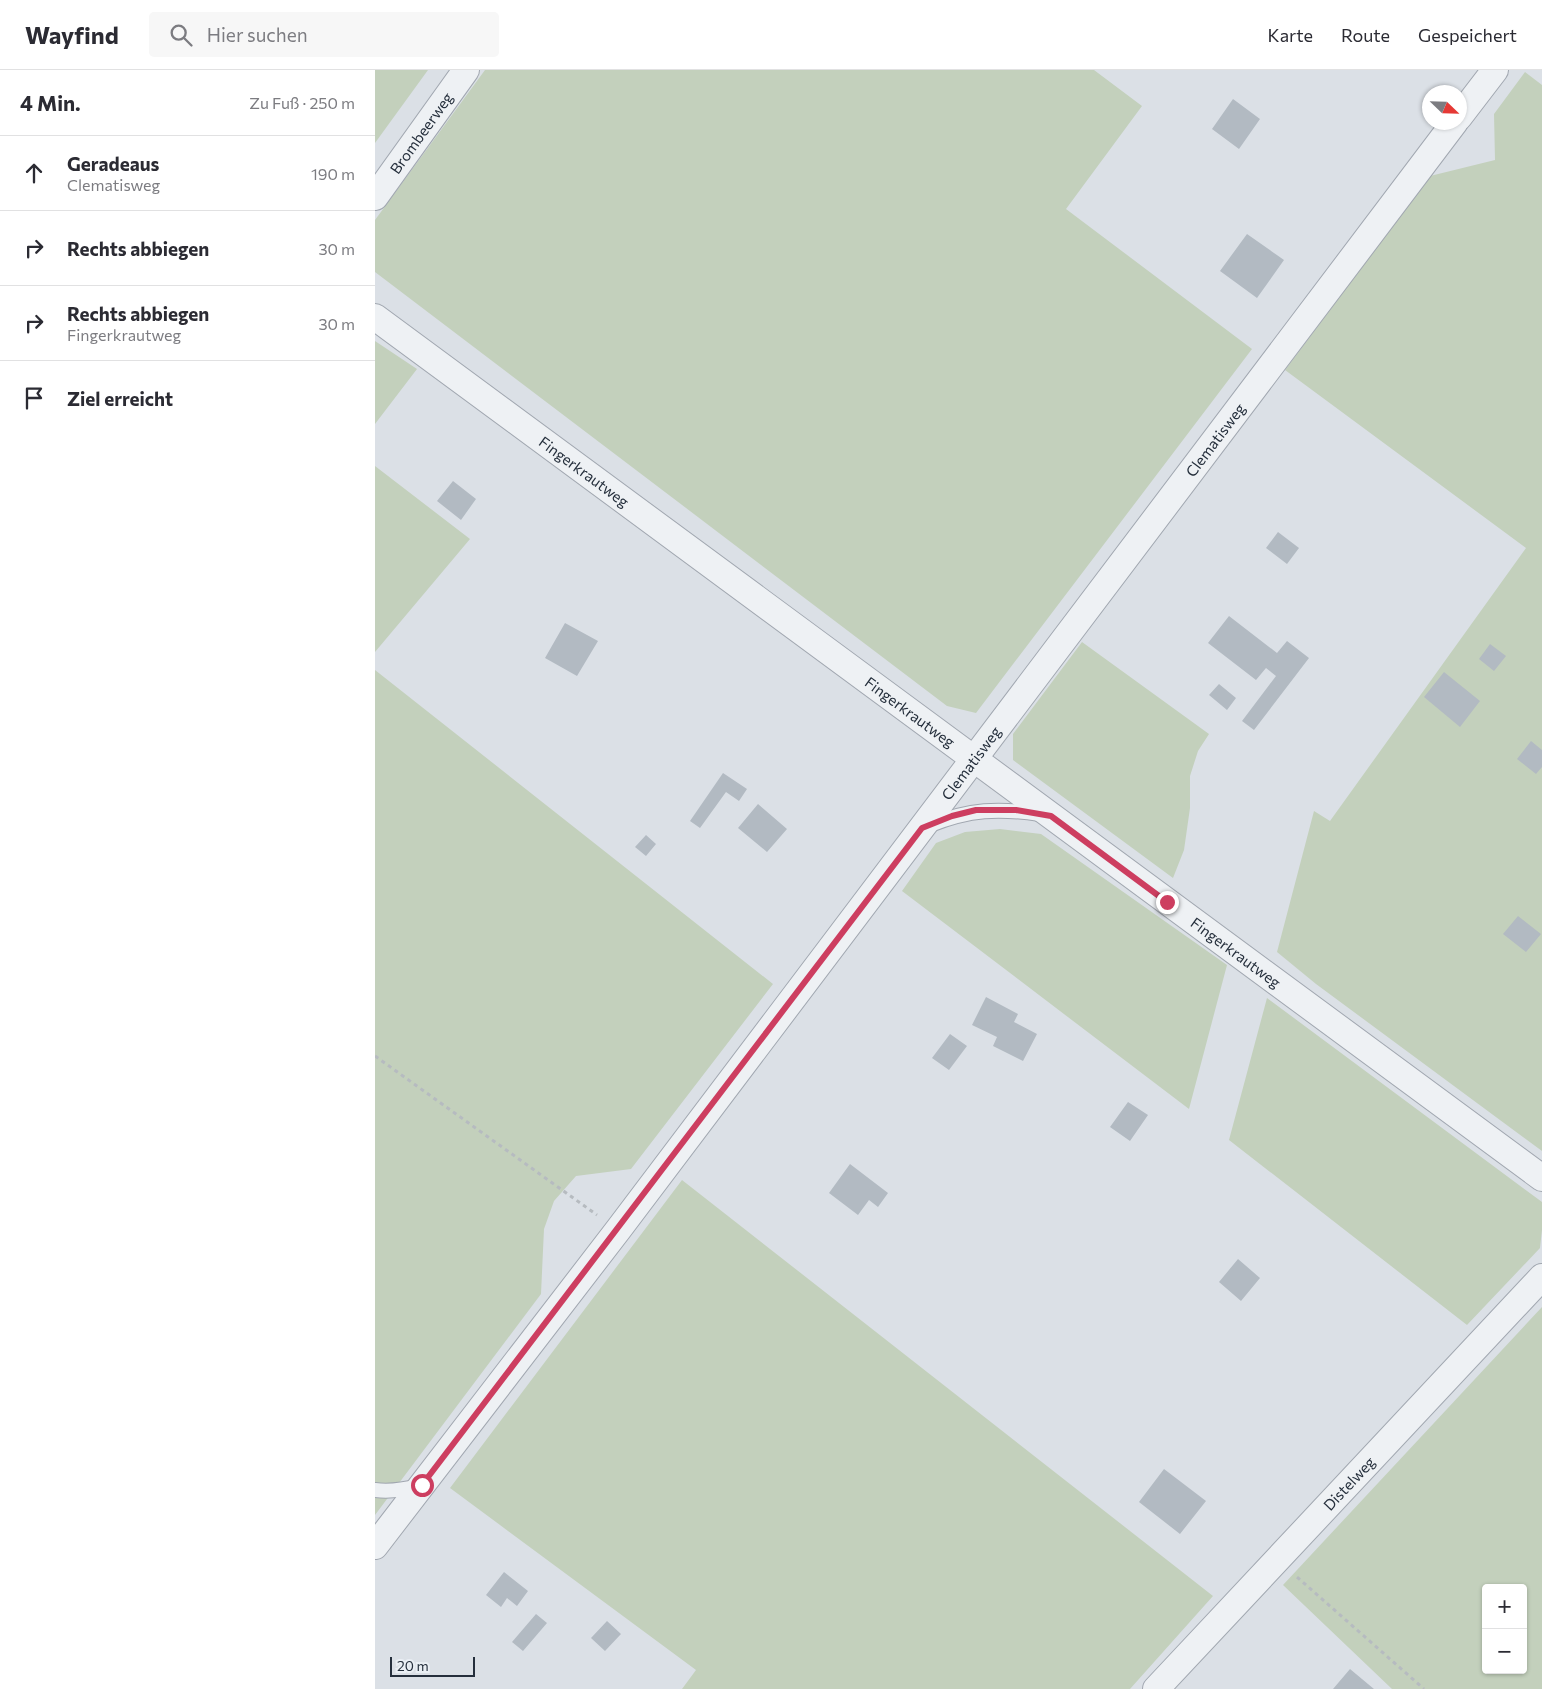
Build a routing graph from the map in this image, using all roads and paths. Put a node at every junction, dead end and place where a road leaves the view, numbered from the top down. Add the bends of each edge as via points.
1 (466, 70) edge
2 (1495, 70) edge
3 (1467, 107) edge
4 (1449, 130) edge
5 (375, 197) edge
6 (375, 317) edge
7 (973, 759) junction
8 (1051, 816) junction
9 (922, 828) junction
10 (375, 1056) edge
11 (1542, 1178) edge
12 (618, 1230) junction
13 (1542, 1277) edge
14 (422, 1485) junction
15 (375, 1490) edge
16 (375, 1546) edge
17 (1277, 1560) junction
18 (1155, 1689) edge
19 (1424, 1689) edge

1 - 5 street, Brombeerweg
2 - 3 street
4 - 7 street, Clematisweg
6 - 7 street, Fingerkrautweg
7 - 8 street, Fingerkrautweg
7 - 9 street, Clematisweg
8 - 9 lane via 1016,810 976,810
8 - 11 street, Fingerkrautweg
9 - 12 street, Clematisweg
10 - 12 path
12 - 14 street, Clematisweg
13 - 17 street, Distelweg
14 - 15 lane via 402,1491
14 - 16 street, Clematisweg
17 - 18 street, Distelweg
17 - 19 path

